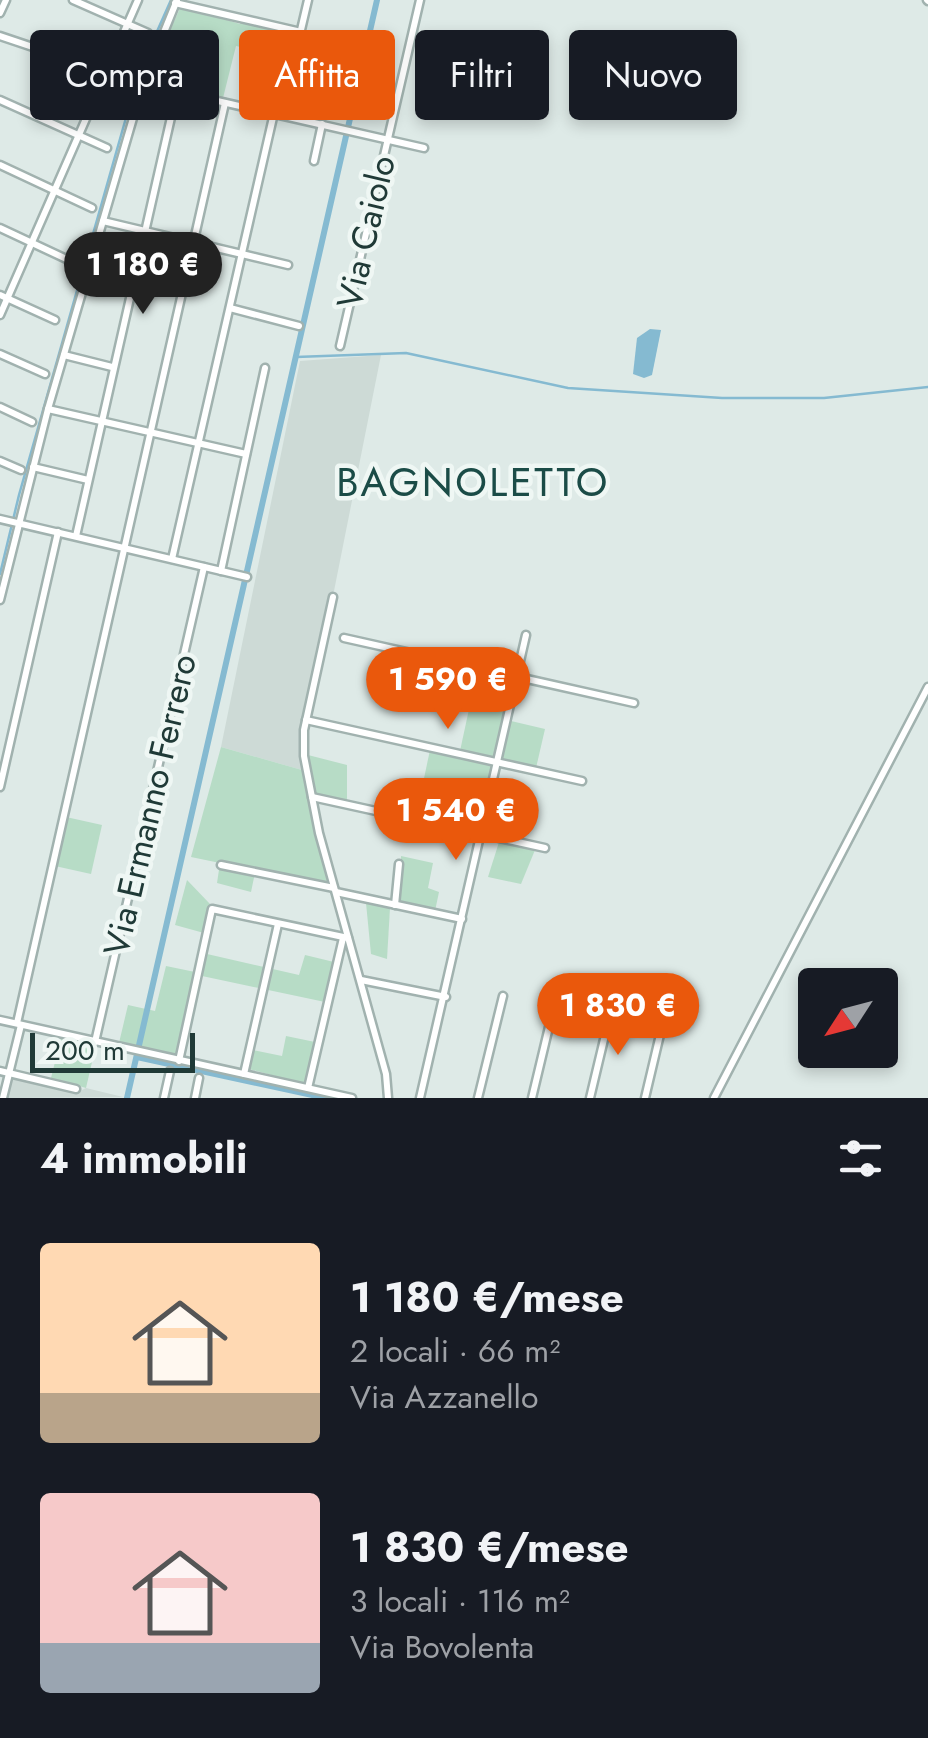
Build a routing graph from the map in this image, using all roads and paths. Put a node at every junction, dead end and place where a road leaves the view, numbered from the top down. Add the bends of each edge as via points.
1 (6, 0) edge
2 (73, 0) edge
3 (138, 0) edge
4 (308, 0) edge
5 (420, 0) edge
6 (176, 2) edge
7 (0, 13) edge
8 (127, 24) junction
9 (124, 30) edge
10 (141, 30) edge
11 (165, 30) edge
12 (293, 30) edge
13 (301, 30) edge
14 (0, 36) edge
15 (30, 46) edge
16 (0, 100) edge
17 (219, 101) edge
18 (225, 102) junction
19 (239, 105) edge
20 (85, 120) edge
21 (132, 120) edge
22 (170, 120) edge
23 (276, 120) edge
24 (304, 120) edge
25 (322, 124) junction
26 (78, 135) junction
27 (388, 139) junction
28 (107, 148) dead end
29 (424, 148) dead end
30 (314, 161) dead end
31 (0, 165) edge
32 (56, 190) junction
33 (92, 208) dead end
34 (103, 221) junction
35 (0, 228) edge
36 (144, 232) junction
37 (32, 242) junction
38 (193, 244) junction
39 (242, 254) junction
40 (76, 263) dead end
41 (288, 265) dead end
42 (4, 297) edge
43 (230, 308) junction
44 (0, 315) edge
45 (55, 320) dead end
46 (300, 326) dead end
47 (340, 346) dead end
48 (0, 354) edge
49 (64, 356) junction
50 (112, 367) junction
51 (265, 368) dead end
52 (46, 374) dead end
53 (0, 407) edge
54 (48, 409) junction
55 (101, 421) junction
56 (32, 422) dead end
57 (149, 432) junction
58 (198, 443) junction
59 (247, 454) junction
60 (0, 461) edge
61 (34, 467) junction
62 (21, 470) dead end
63 (88, 480) junction
64 (3, 521) edge
65 (18, 525) junction
66 (58, 532) junction
67 (76, 536) junction
68 (123, 548) junction
69 (172, 559) junction
70 (204, 567) junction
71 (220, 571) junction
72 (246, 577) dead end
73 (332, 597) dead end
74 (0, 600) edge
75 (526, 635) dead end
76 (344, 638) dead end
77 (516, 677) junction
78 (928, 687) edge
79 (634, 702) dead end
80 (306, 720) junction
81 (498, 762) junction
82 (582, 781) dead end
83 (0, 787) edge
84 (312, 797) junction
85 (482, 834) junction
86 (545, 848) dead end
87 (399, 864) dead end
88 (221, 865) dead end
89 (335, 890) junction
90 (395, 905) junction
91 (462, 919) junction
92 (278, 924) junction
93 (346, 938) junction
94 (360, 980) junction
95 (503, 996) dead end
96 (446, 997) junction
97 (554, 1006) dead end
98 (611, 1010) dead end
99 (0, 1020) edge
100 (663, 1022) dead end
101 (19, 1024) junction
102 (95, 1042) junction
103 (179, 1061) junction
104 (0, 1071) edge
105 (170, 1071) dead end
106 (9, 1073) junction
107 (244, 1074) junction
108 (200, 1078) dead end
109 (76, 1088) dead end
110 (308, 1088) junction
111 (3, 1098) edge
112 (164, 1098) edge
113 (195, 1098) edge
114 (352, 1098) edge
115 (388, 1098) edge
116 (420, 1098) edge
117 (478, 1098) edge
118 (532, 1098) edge
119 (590, 1098) edge
120 (645, 1098) edge
121 (714, 1098) edge

1 - 7 street
2 - 8 street
3 - 8 street
4 - 13 street
5 - 27 street, Via Caiolo
6 - 11 street
6 - 12 street
8 - 9 street
8 - 10 street
14 - 15 street
16 - 26 street
17 - 18 street
18 - 19 street
18 - 38 street
20 - 26 street
21 - 34 street
22 - 36 street
23 - 39 street
24 - 25 street
25 - 27 street
25 - 30 street
26 - 28 street
26 - 32 street
27 - 29 street
27 - 47 street, Via Caiolo
31 - 32 street
32 - 33 street
32 - 37 street
34 - 36 street
34 - 49 street
35 - 37 street
36 - 38 street
36 - 50 street
37 - 40 street
37 - 42 street
38 - 39 street
38 - 57 street
39 - 41 street
39 - 43 street
42 - 44 street
42 - 45 street
43 - 46 street
43 - 58 street
48 - 52 street
49 - 50 street
49 - 54 street
50 - 55 street
51 - 59 street
53 - 56 street
54 - 55 street
54 - 61 street
55 - 57 street
55 - 63 street
57 - 58 street
57 - 68 street
58 - 59 street
58 - 69 street
59 - 71 street
60 - 62 street
61 - 63 street
61 - 65 street
63 - 67 street
64 - 65 street
65 - 66 street
65 - 74 street
66 - 67 street
66 - 83 street
67 - 68 street
68 - 69 street
68 - 101 street
69 - 70 street
70 - 71 street
70 - 102 street, Via Ermanno Ferrero
71 - 72 street
73 - 80 street
75 - 77 street
76 - 77 street
77 - 79 street
77 - 81 street
78 - 121 street
80 - 81 street
80 - 84 street
81 - 82 street
81 - 85 street
84 - 85 street
84 - 89 street
85 - 86 street
85 - 91 street
87 - 90 street
88 - 89 street
89 - 90 street
89 - 93 street
90 - 91 street
91 - 96 street
92 - 93 street
92 - 103 street via 212,909
92 - 107 street
93 - 94 street
93 - 110 street
94 - 96 street
94 - 115 street
95 - 117 street
96 - 116 street
97 - 118 street
98 - 119 street
99 - 101 street
100 - 120 street
101 - 102 street
101 - 106 street
102 - 103 street
103 - 107 street
104 - 106 street
105 - 112 street
106 - 109 street
106 - 111 street
107 - 110 street
108 - 113 street
110 - 114 street

